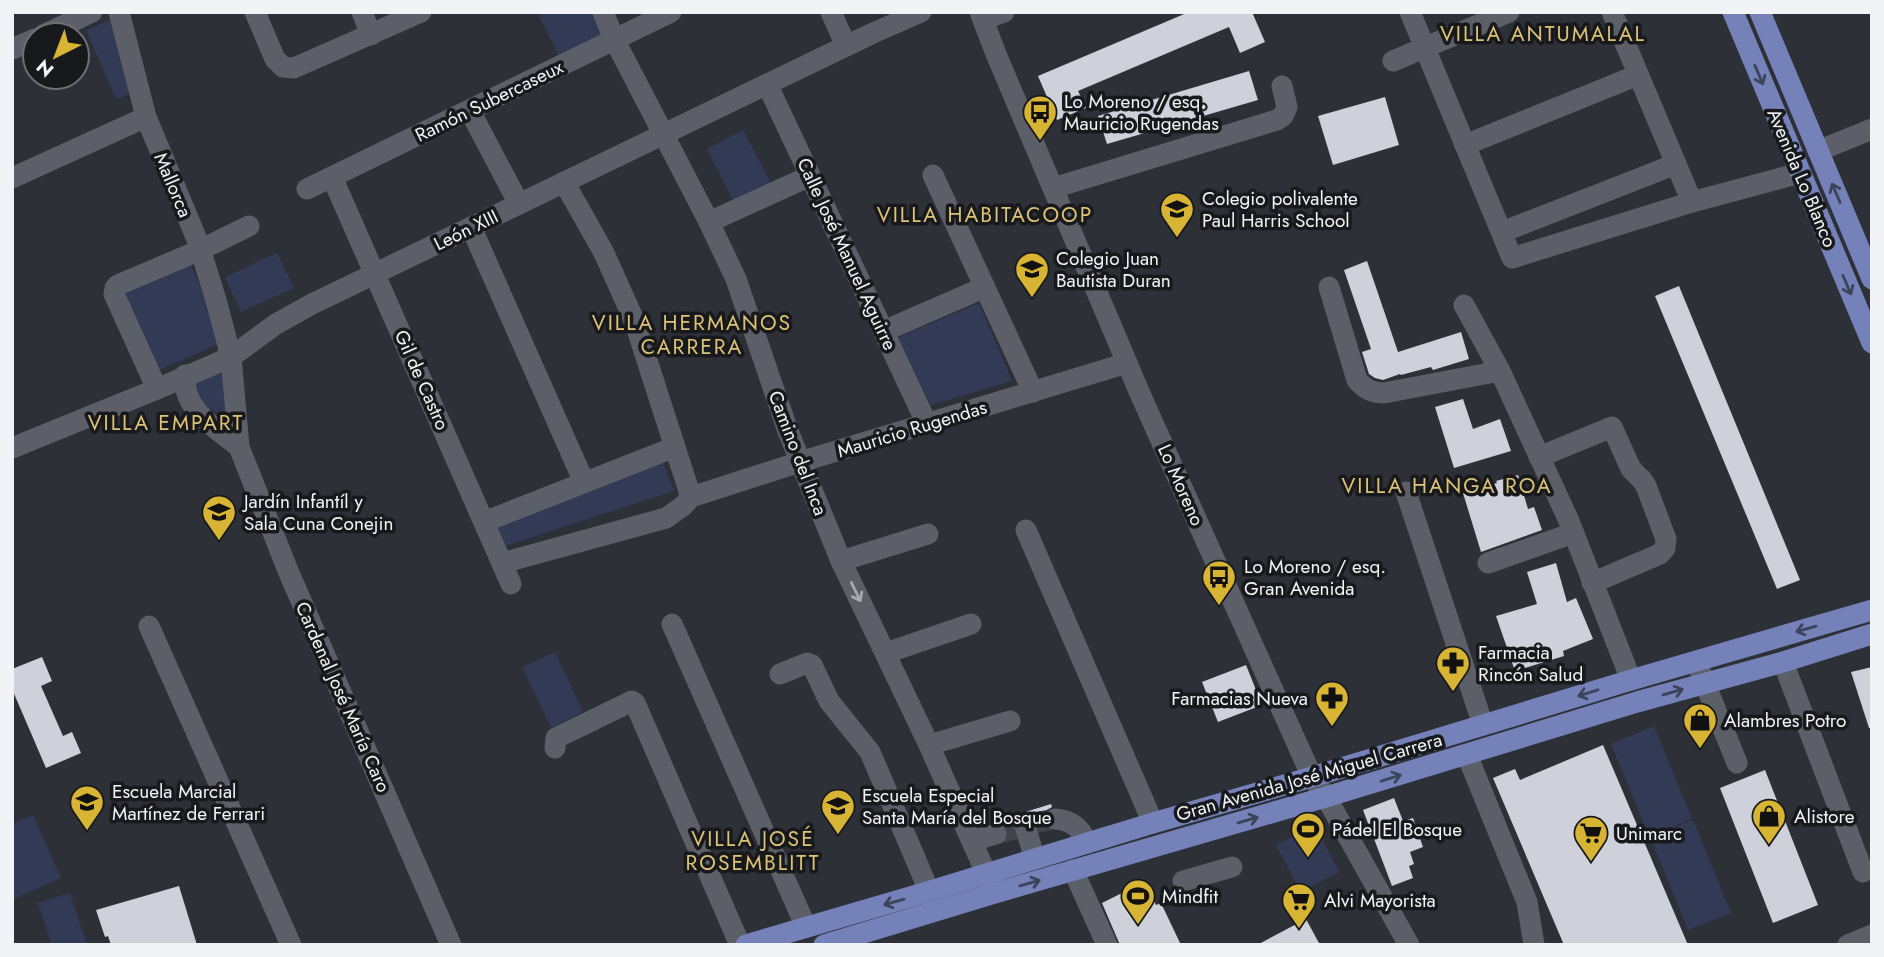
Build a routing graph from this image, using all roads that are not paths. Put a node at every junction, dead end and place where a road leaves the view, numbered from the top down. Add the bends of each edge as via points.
1 (92, 12) edge
2 (120, 12) edge
3 (255, 12) edge
4 (362, 12) edge
5 (421, 12) edge
6 (603, 12) edge
7 (671, 12) edge
8 (831, 12) edge
9 (920, 12) edge
10 (1004, 12) edge
11 (1410, 12) edge
12 (1509, 12) edge
13 (1612, 12) edge
14 (1733, 12) edge
15 (1760, 12) edge
16 (982, 16) edge
17 (73, 21) edge
18 (371, 35) junction
19 (614, 39) junction
20 (846, 46) junction
21 (1425, 48) junction
22 (1393, 61) dead end
23 (1638, 75) junction
24 (767, 84) junction
25 (1282, 86) dead end
26 (470, 111) junction
27 (146, 117) junction
28 (1872, 129) edge
29 (663, 134) junction
30 (1465, 145) junction
31 (1818, 151) junction
32 (1676, 164) junction
33 (1800, 173) junction
34 (933, 175) dead end
35 (810, 176) junction
36 (332, 177) junction
37 (12, 178) edge
38 (564, 182) junction
39 (1053, 188) junction
40 (307, 189) dead end
41 (1692, 202) junction
42 (519, 204) junction
43 (709, 222) junction
44 (249, 226) dead end
45 (471, 227) junction
46 (1502, 232) junction
47 (200, 250) junction
48 (375, 273) junction
49 (1872, 279) edge
50 (985, 287) junction
51 (1329, 287) dead end
52 (1464, 305) dead end
53 (884, 331) junction
54 (1872, 343) edge
55 (231, 357) junction
56 (1127, 363) junction
57 (1500, 371) junction
58 (185, 376) junction
59 (157, 389) junction
60 (1033, 392) junction
61 (927, 424) junction
62 (239, 447) junction
63 (675, 447) junction
64 (12, 448) edge
65 (1539, 457) junction
66 (800, 462) junction
67 (584, 482) junction
68 (1406, 492) dead end
69 (691, 497) junction
70 (484, 522) junction
71 (1026, 530) dead end
72 (1573, 533) junction
73 (928, 534) dead end
74 (841, 561) junction
75 (502, 563) junction
76 (1488, 563) dead end
77 (1592, 583) junction
78 (511, 584) dead end
79 (1872, 610) edge
80 (672, 624) dead end
81 (971, 624) dead end
82 (149, 626) dead end
83 (1872, 634) edge
84 (886, 653) junction
85 (1696, 661) junction
86 (1783, 662) junction
87 (780, 674) dead end
88 (1631, 680) junction
89 (1704, 683) junction
90 (1010, 721) dead end
91 (1483, 725) junction
92 (929, 745) junction
93 (555, 748) dead end
94 (1468, 755) junction
95 (1737, 763) dead end
96 (1312, 777) junction
97 (1326, 797) junction
98 (1055, 819) tunnel mouth
99 (1153, 823) junction
100 (1025, 826) dead end
101 (996, 834) tunnel mouth
102 (972, 841) junction
103 (1087, 843) junction
104 (1035, 859) junction
105 (1232, 867) dead end
106 (1073, 870) junction
107 (1863, 872) dead end
108 (1183, 881) dead end
109 (991, 883) junction
110 (927, 892) junction
111 (806, 927) junction
112 (1872, 934) edge
113 (1529, 943) edge
114 (291, 945) edge
115 (451, 945) edge
116 (740, 945) edge
117 (746, 945) edge
118 (824, 945) edge
119 (1107, 945) edge
120 (1409, 945) edge
121 (1848, 945) edge

1 - 17 street
2 - 27 street, Mallorca
3 - 18 street via 283,67 294,68
4 - 18 street
5 - 18 street
6 - 19 street, Camino del Inca
7 - 19 street, Ramón Subercaseux
8 - 20 street
9 - 20 street, León XIII
10 - 16 street
11 - 21 street
12 - 21 street
13 - 23 street
14 -> 33 main road, Avenida Lo Blanco
15 - 31 main road, Avenida Lo Blanco
16 - 39 street, Lo Moreno
19 - 26 street, Ramón Subercaseux
19 - 29 street, Camino del Inca
20 - 24 street, León XIII
21 - 22 street
21 - 30 street
23 - 30 street
23 - 32 street
24 - 29 street, León XIII
24 - 35 street, Calle José Manuel Aguirre
25 - 39 street via 1287,107 1277,120
26 - 36 street, Ramón Subercaseux
26 - 42 street
27 - 37 street
27 - 47 street, Mallorca
28 - 31 street
29 - 38 street, León XIII
29 - 43 street, Camino del Inca
30 - 46 street
49 -> 31 main road, Avenida Lo Blanco
32 - 41 street
32 - 46 street
33 - 41 street
33 -> 54 main road, Avenida Lo Blanco
34 - 50 street
35 - 43 street
35 - 53 street, Calle José Manuel Aguirre
36 - 40 street, Ramón Subercaseux
36 - 48 street, Gil de Castro
38 - 42 street, León XIII
38 - 63 street via 604,253 634,320
39 - 56 street, Lo Moreno
41 - 46 street via 1513,258
42 - 45 street, León XIII
43 - 66 street, Camino del Inca via 743,297
44 - 47 street
45 - 48 street, León XIII
45 - 67 street
47 - 55 street, Mallorca
47 - 59 street via 118,285 114,291
48 - 55 street, León XIII via 293,314
48 - 70 street, Gil de Castro
50 - 53 street
50 - 60 street
51 - 57 street via 1357,380 1364,388 1384,393
52 - 57 street
53 - 61 street, Calle José Manuel Aguirre
55 - 58 street, León XIII
55 - 62 street, Cardenal José María Caro
56 - 60 street, Mauricio Rugendas
56 - 96 street, Lo Moreno
57 - 65 street
58 - 59 street, León XIII
58 - 62 street, Cardenal José María Caro via 191,404
59 - 64 street, León XIII
60 - 61 street, Mauricio Rugendas
61 - 66 street, Mauricio Rugendas
62 - 115 street, Cardenal José María Caro
63 - 67 street
63 - 69 street
65 - 72 street
65 - 77 street via 1612,427 1631,469 1646,486 1666,539 1665,548 1651,559
66 - 69 street, Mauricio Rugendas
66 - 74 street, Camino del Inca
67 - 70 street
68 - 91 street
69 - 75 street, Mauricio Rugendas via 666,518
70 - 75 street, Gil de Castro
71 - 99 street
72 - 76 street
72 - 77 street
73 - 74 street
74 -> 84 street, Camino del Inca
75 - 78 street, Gil de Castro
77 - 88 street
79 -> 85 main road, Gran Avenida José Miguel Carrera
80 - 111 street
81 - 84 street
82 - 114 street
83 - 86 main road, Gran Avenida José Miguel Carrera
84 - 92 street, Camino del Inca
85 - 88 main road, Gran Avenida José Miguel Carrera
85 - 89 street
86 - 89 main road, Gran Avenida José Miguel Carrera
86 - 107 street
87 - 110 street via 812,665 829,701 870,752
88 -> 91 main road, Gran Avenida José Miguel Carrera
94 -> 89 main road, Gran Avenida José Miguel Carrera
89 - 95 street
90 - 92 street
91 - 96 main road, Gran Avenida José Miguel Carrera
92 - 102 street, Camino del Inca
93 - 116 street via 556,738 632,701 635,704
97 -> 94 main road, Gran Avenida José Miguel Carrera
94 - 113 street via 1527,902
96 - 97 street, Lo Moreno
96 - 99 main road, Gran Avenida José Miguel Carrera
106 -> 97 main road, Gran Avenida José Miguel Carrera
97 - 120 street, Lo Moreno
98 - 103 street via 1075,826
99 - 103 main road, Gran Avenida José Miguel Carrera
100 - 104 street
101 - 102 street
102 - 109 street, Camino del Inca
103 - 104 main road, Gran Avenida José Miguel Carrera
104 - 109 main road, Gran Avenida José Miguel Carrera
105 - 108 street
109 -> 106 main road, Gran Avenida José Miguel Carrera
106 - 119 street
109 - 110 main road, Gran Avenida José Miguel Carrera
109 - 118 main road, Gran Avenida José Miguel Carrera
110 -> 111 main road, Gran Avenida José Miguel Carrera
111 - 117 main road, Gran Avenida José Miguel Carrera
112 - 121 street

